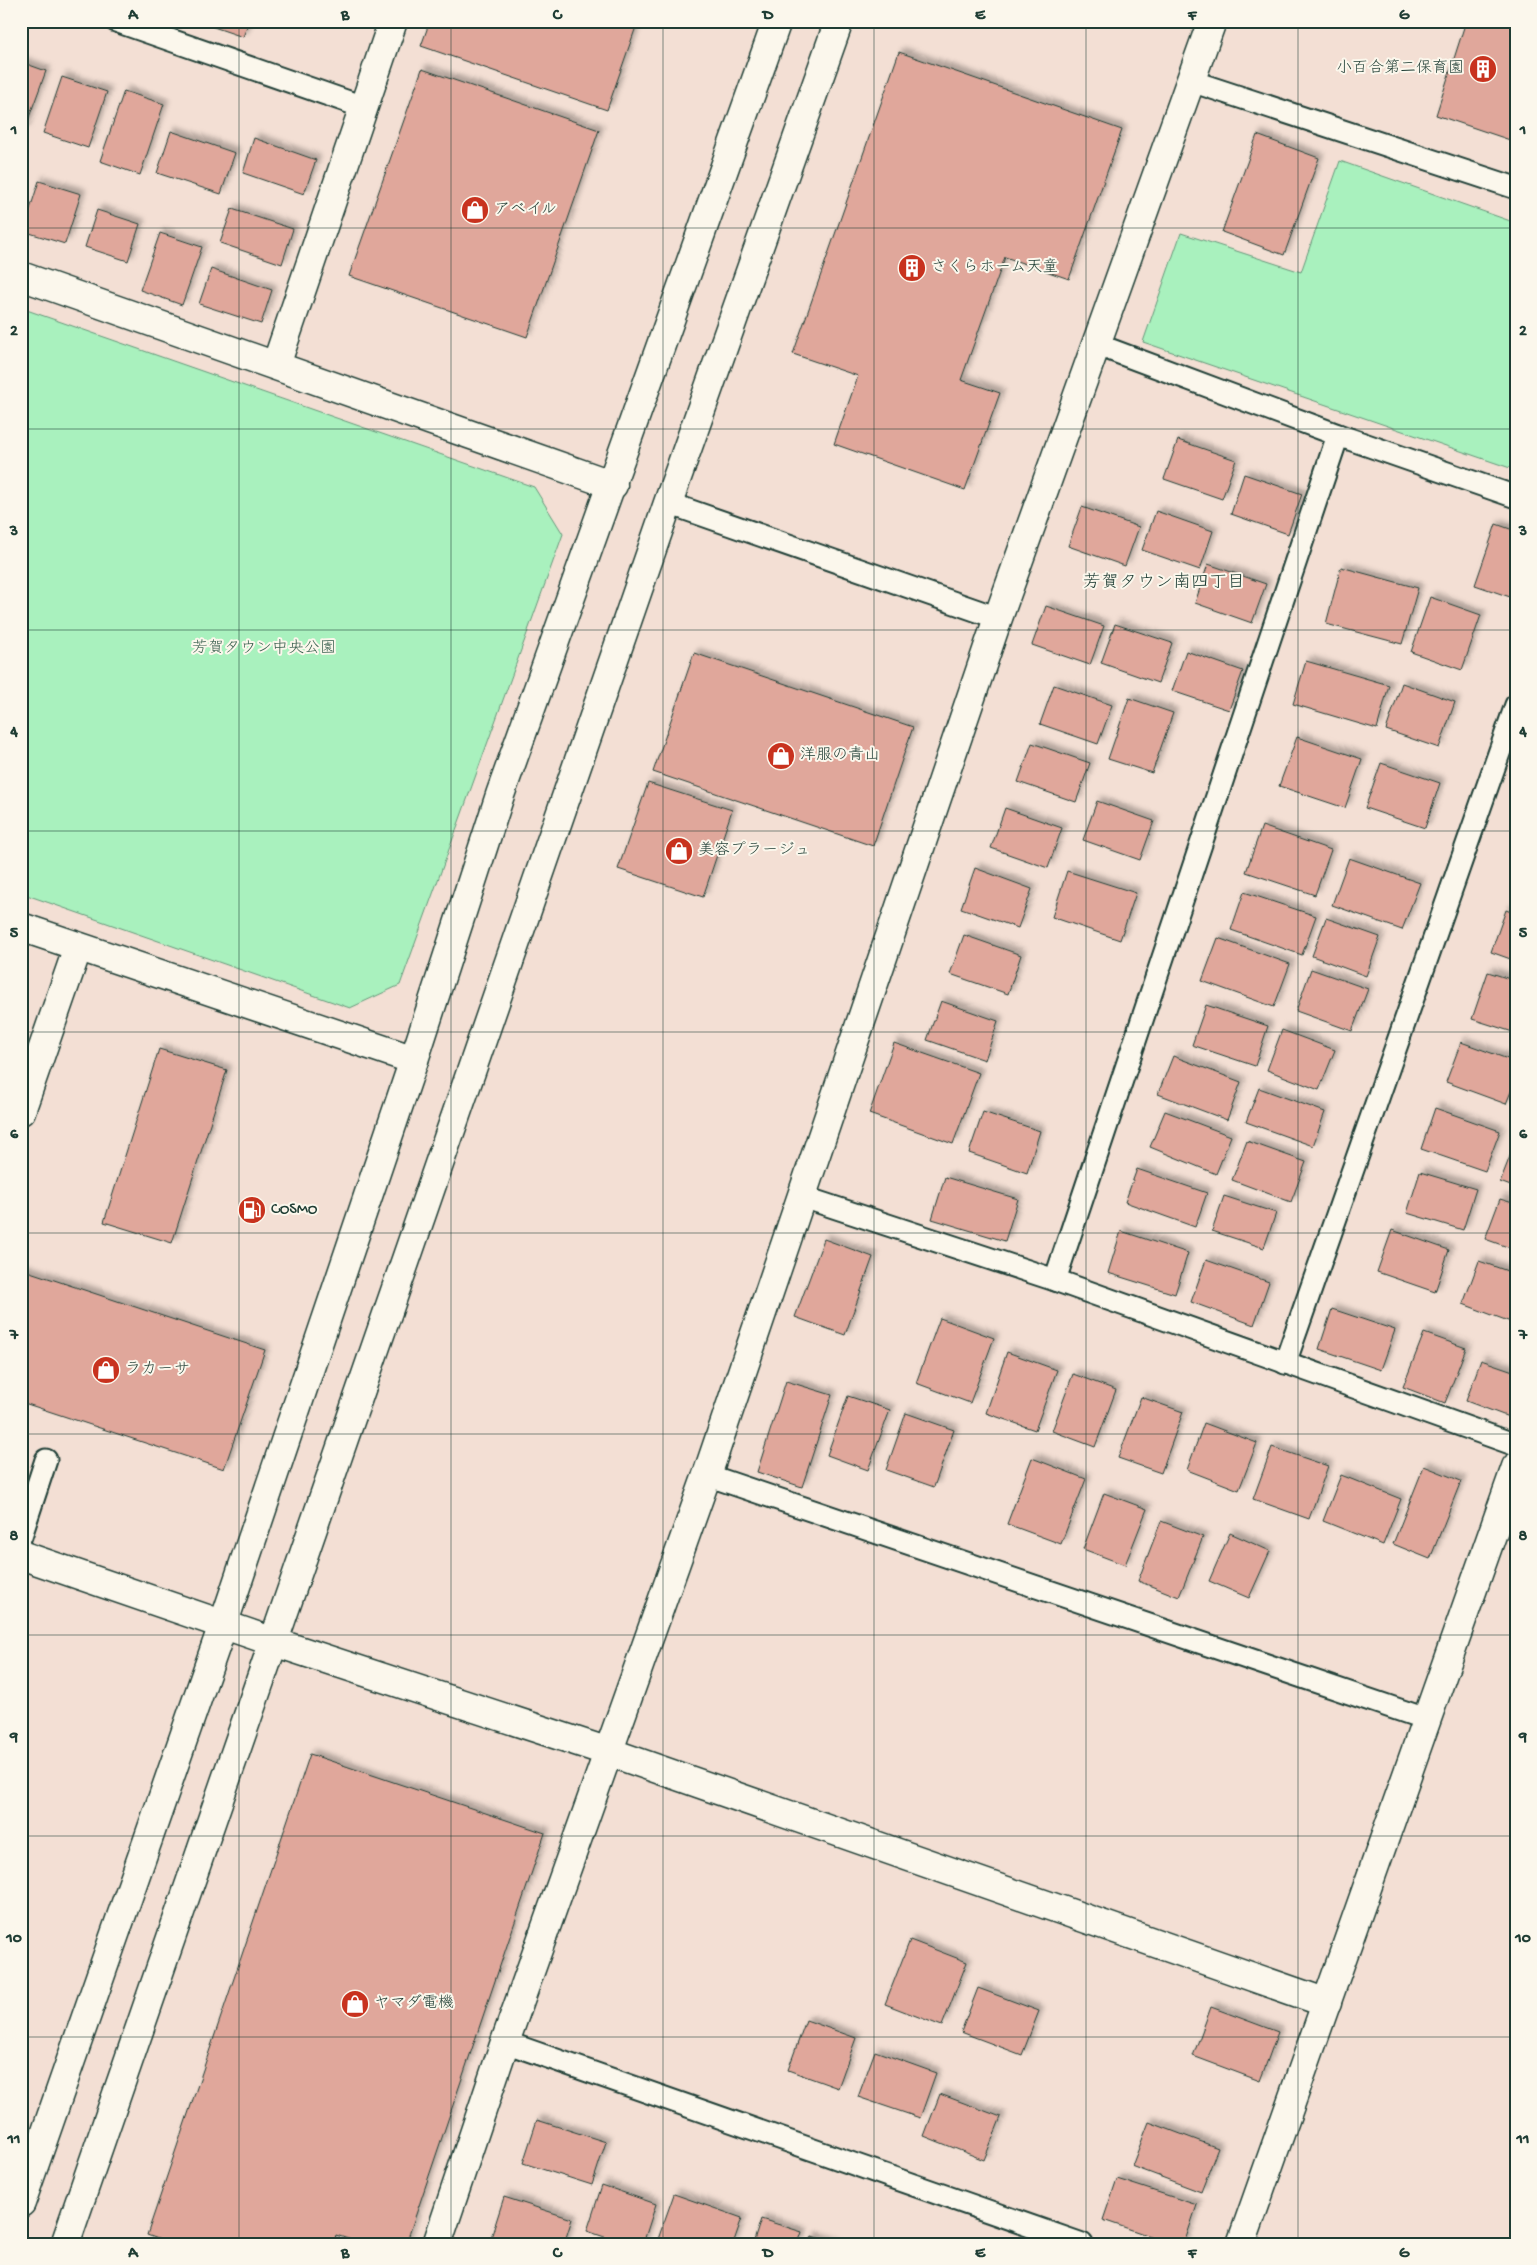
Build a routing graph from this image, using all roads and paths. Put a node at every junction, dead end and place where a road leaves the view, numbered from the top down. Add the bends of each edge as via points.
1 (116, 21) edge
2 (393, 21) edge
3 (777, 21) edge
4 (840, 21) edge
5 (1212, 21) edge
6 (1191, 81) junction
7 (363, 107) junction
8 (1516, 188) edge
9 (21, 276) edge
10 (1098, 345) junction
11 (276, 366) junction
12 (1338, 435) junction
13 (613, 485) junction
14 (1516, 497) edge
15 (668, 503) junction
16 (998, 618) junction
17 (1516, 705) edge
18 (21, 927) edge
19 (78, 947) junction
20 (414, 1060) junction
21 (21, 1111) edge
22 (800, 1196) junction
23 (1055, 1280) junction
24 (1285, 1363) junction
25 (1516, 1445) edge
26 (46, 1460) dead end
27 (1516, 1467) edge
28 (707, 1475) junction
29 (21, 1536) edge
30 (21, 1555) edge
31 (224, 1625) junction
32 (274, 1642) junction
33 (1426, 1719) junction
34 (609, 1752) junction
35 (1327, 2003) junction
36 (505, 2042) junction
37 (21, 2203) edge
38 (65, 2244) edge
39 (437, 2244) edge
40 (1082, 2244) edge
41 (1241, 2244) edge

1 - 7 lane
2 - 7 street
3 - 13 street
4 - 15 street
5 - 6 street
6 - 8 lane
6 - 10 street
7 - 11 street
9 - 11 street
10 - 12 lane
10 - 16 street
11 - 13 street
12 - 14 lane
12 - 23 lane
13 - 20 street via 500,795
15 - 16 lane
15 - 32 street
16 - 22 street
17 - 24 lane
18 - 19 street
19 - 20 street
19 - 21 street
20 - 31 street
22 - 23 lane
22 - 28 street
23 - 24 lane
24 - 25 lane
26 - 29 lane
27 - 33 street
28 - 33 lane
28 - 34 street
30 - 31 street
31 - 32 street
31 - 37 street
32 - 34 street
32 - 38 street
33 - 35 street
34 - 35 street
34 - 36 street
35 - 41 street
36 - 39 street
36 - 40 lane

